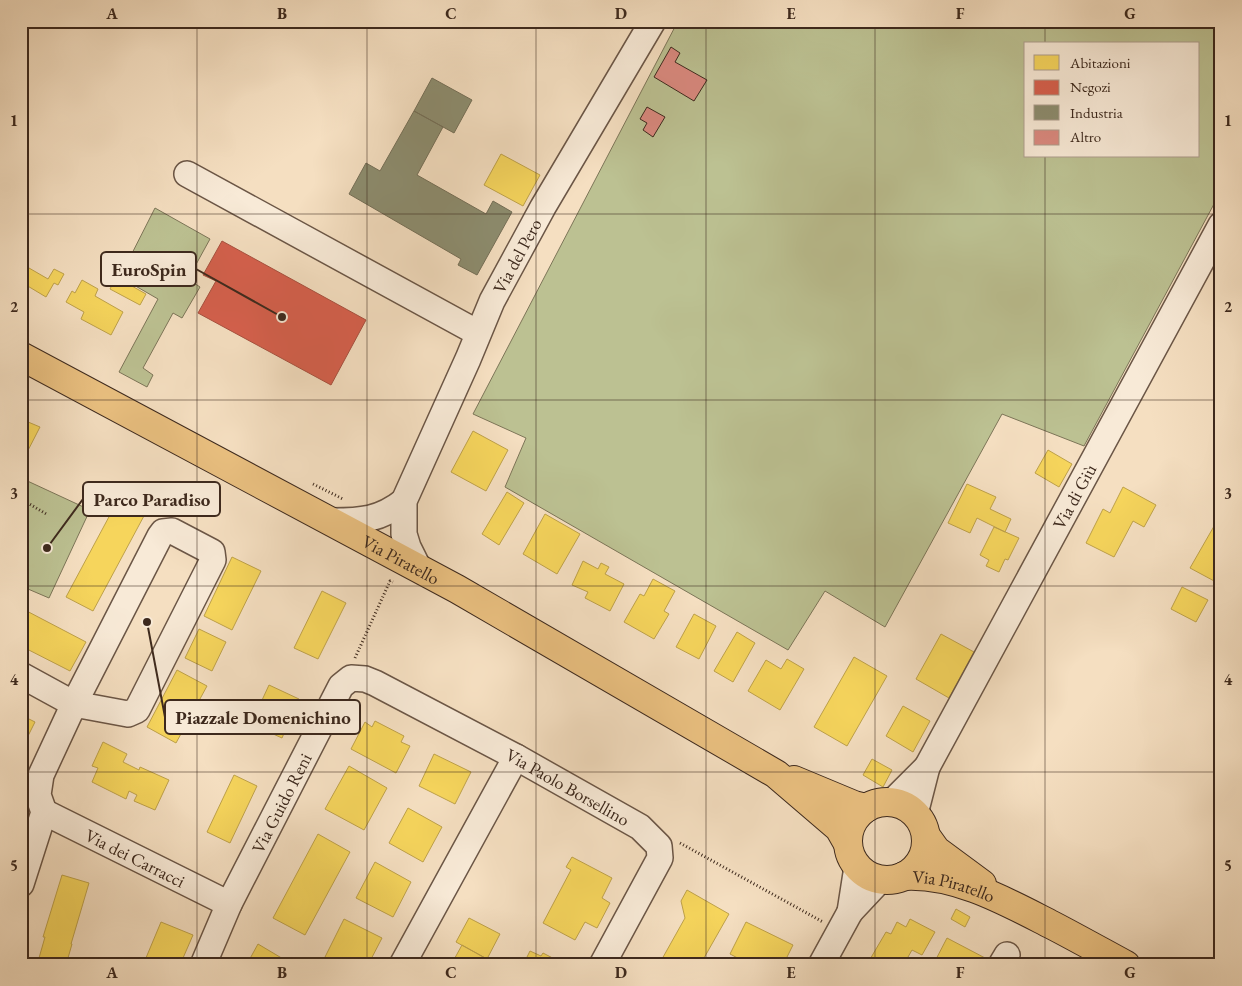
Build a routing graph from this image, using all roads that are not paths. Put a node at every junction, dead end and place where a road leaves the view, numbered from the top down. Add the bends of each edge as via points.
1 (653, 21) edge
2 (188, 174) dead end
3 (1221, 225) edge
4 (478, 333) junction
5 (21, 356) edge
6 (404, 502) junction
7 (332, 521) junction
8 (408, 576) junction
9 (21, 675) edge
10 (351, 678) joint
11 (74, 704) junction
12 (516, 757) junction
13 (776, 774) junction
14 (866, 808) junction
15 (44, 812) junction
16 (911, 817) junction
17 (847, 842) junction
18 (880, 874) junction
19 (21, 884) edge
20 (1003, 900) junction
21 (229, 904) junction
22 (202, 965) edge
23 (402, 965) edge
24 (602, 965) edge
25 (821, 965) edge
26 (1126, 965) edge

1 - 4 street, Via del Pero via 543,207
2 - 4 street
3 - 16 street, Via di Giù via 927,768
4 - 6 street, Via del Pero
5 - 7 main road, Via Piratello
6 - 7 street via 376,518
6 - 8 street, Via del Pero
7 - 8 main road, Via Piratello
8 - 13 main road, Via Piratello
9 - 11 street
10 - 12 street, Via Paolo Borsellino via 376,683
10 - 21 street, Via Guido Reni via 341,686
11 - 11 street via 161,534 172,531 210,550 213,560 137,710 128,714
11 - 15 street via 41,776 38,795
12 - 23 street
12 - 24 street, Via Paolo Borsellino via 640,827 659,846 660,858
13 - 14 main road, Via Piratello
13 - 17 main road, Via Piratello via 839,828
14 - 16 main road via 879,802
14 - 17 main road via 849,828
15 - 19 street
15 - 21 street, Via dei Carracci
16 - 18 main road, Via Piratello via 925,848 921,859 914,869
16 - 20 main road, Via Piratello via 936,850
17 - 18 main road, Via Piratello via 850,856
18 - 20 main road, Via Piratello via 919,875 952,882
18 - 25 street via 845,922
20 - 26 main road, Via Piratello
21 - 22 street, Via Guido Reni

